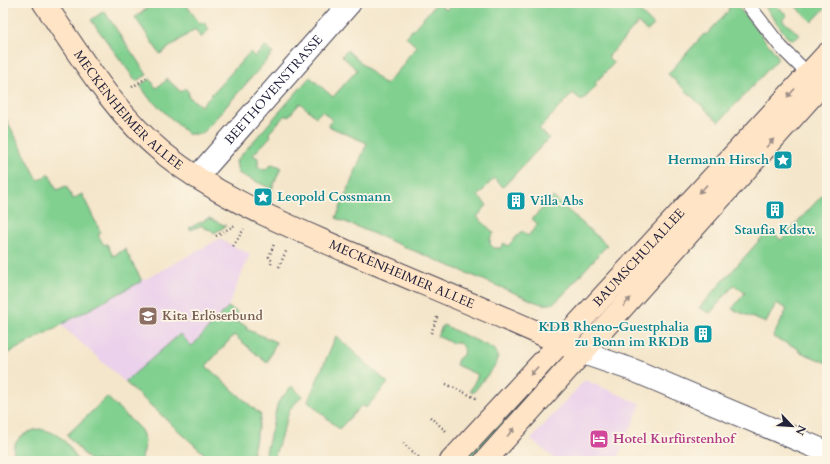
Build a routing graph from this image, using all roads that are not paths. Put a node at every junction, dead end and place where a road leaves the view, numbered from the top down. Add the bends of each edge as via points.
1 (44, 3) edge
2 (350, 3) edge
3 (747, 3) edge
4 (827, 54) edge
5 (819, 80) edge
6 (197, 177) junction
7 (561, 342) junction
8 (583, 352) junction
9 (827, 452) edge
10 (451, 461) edge
11 (485, 461) edge

1 - 6 street, MECKENHEIMER ALLEE via 123,114 162,153
2 - 6 street, BEETHOVENSTRASSE
3 - 5 lane via 781,47
4 - 5 street, BAUMSCHULALLEE
5 -> 7 street, BAUMSCHULALLEE
8 -> 5 street, BAUMSCHULALLEE
6 - 7 street, MECKENHEIMER ALLEE via 220,192 283,224
7 - 8 street, MECKENHEIMER ALLEE
7 -> 10 street, BAUMSCHULALLEE
8 - 9 street, MECKENHEIMER ALLEE via 633,370
11 -> 8 street, BAUMSCHULALLEE

